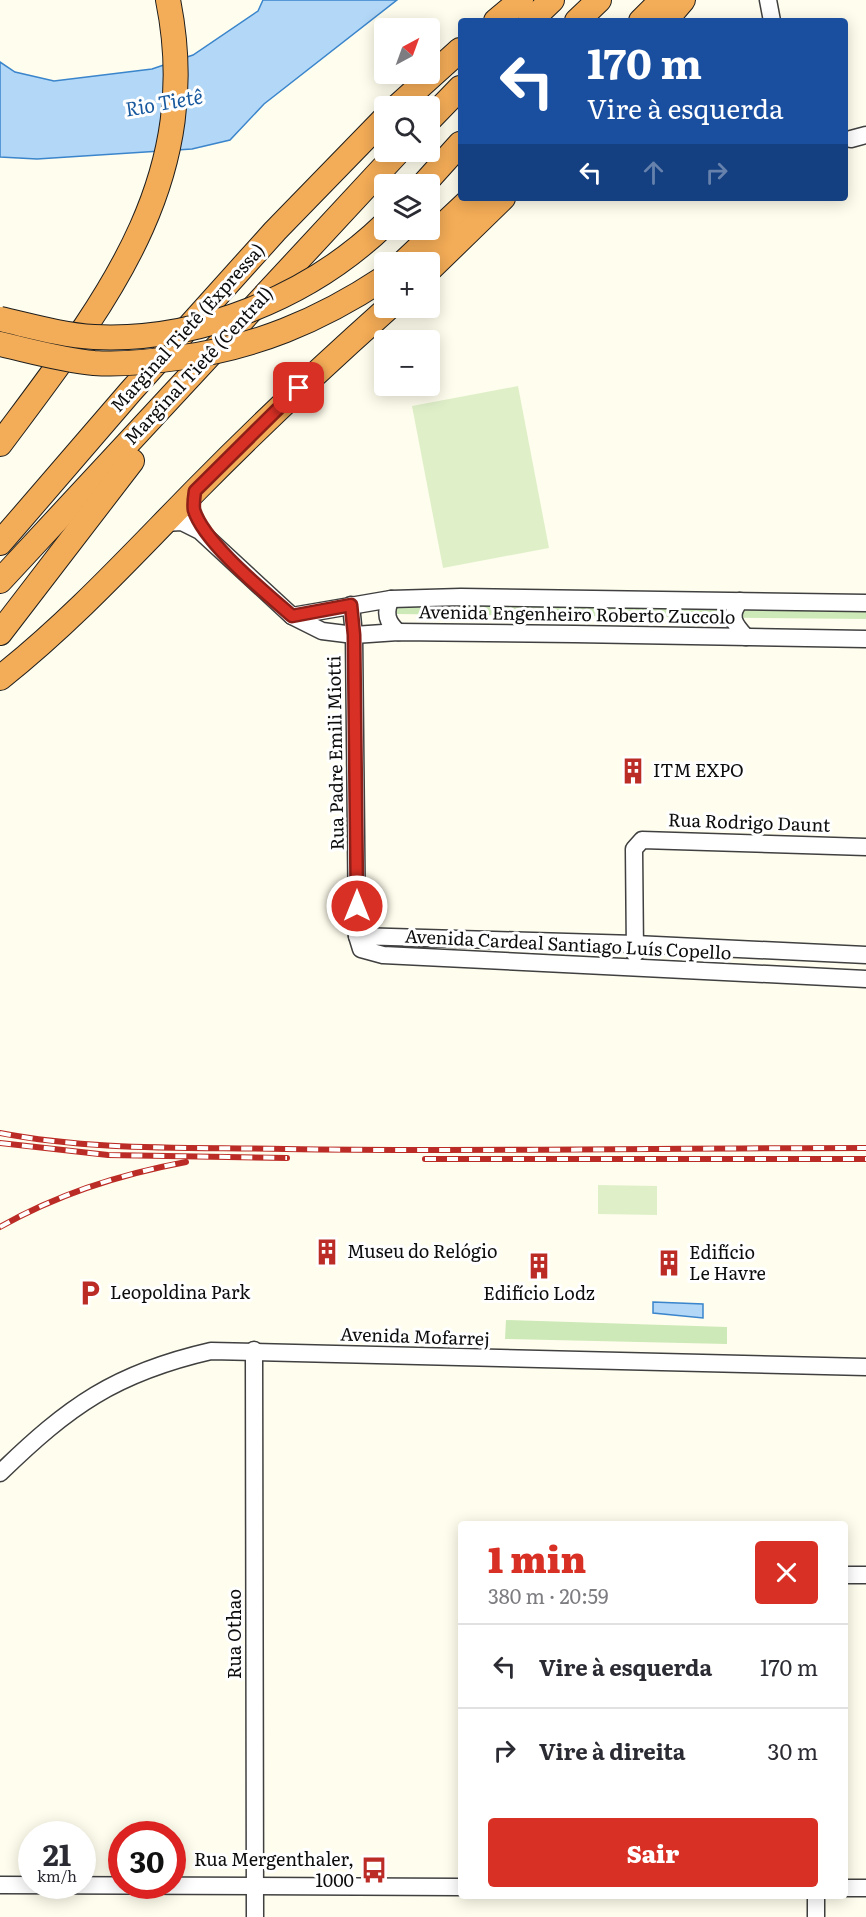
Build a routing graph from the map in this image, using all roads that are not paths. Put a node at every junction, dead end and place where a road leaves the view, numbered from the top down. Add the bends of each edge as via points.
1 (168, 0) edge
2 (521, 0) edge
3 (552, 0) edge
4 (599, 0) edge
5 (768, 0) edge
6 (672, 10) edge
7 (500, 18) edge
8 (533, 18) edge
9 (580, 18) edge
10 (649, 18) edge
11 (771, 18) edge
12 (458, 52) edge
13 (458, 90) edge
14 (409, 96) edge
15 (440, 109) edge
16 (374, 129) edge
17 (458, 146) edge
18 (389, 162) edge
19 (433, 174) edge
20 (469, 201) edge
21 (500, 201) edge
22 (328, 227) junction
23 (374, 234) edge
24 (415, 252) edge
25 (440, 259) edge
26 (374, 285) edge
27 (377, 318) edge
28 (0, 319) edge
29 (0, 344) edge
30 (0, 444) edge
31 (195, 491) junction
32 (164, 523) junction
33 (214, 542) junction
34 (0, 543) edge
35 (0, 581) edge
36 (391, 599) junction
37 (741, 602) junction
38 (866, 603) edge
39 (351, 605) junction
40 (292, 616) junction
41 (398, 632) junction
42 (0, 633) edge
43 (354, 635) junction
44 (746, 637) junction
45 (866, 639) edge
46 (0, 678) edge
47 (866, 847) edge
48 (357, 936) junction
49 (635, 944) junction
50 (764, 951) junction
51 (866, 955) edge
52 (636, 967) junction
53 (762, 974) junction
54 (866, 979) edge
55 (254, 1350) junction
56 (866, 1367) edge
57 (0, 1473) edge
58 (848, 1575) edge
59 (866, 1575) edge
60 (0, 1885) edge
61 (256, 1887) junction
62 (458, 1887) edge
63 (848, 1888) edge
64 (866, 1888) edge
65 (816, 1899) edge
66 (255, 1917) edge
67 (816, 1917) edge

1 - 30 highway via 175,93 162,178 133,250 90,323
2 - 7 highway
3 - 8 highway
4 - 9 highway
5 - 11 street
6 - 10 highway
12 - 14 highway
13 - 15 highway
16 - 34 highway, Marginal Tietê (Expressa) via 131,391
17 - 19 highway
18 - 22 highway, Marginal Tietê (Central)
20 - 24 highway
21 - 25 highway
22 - 35 highway, Marginal Tietê (Central)
22 - 42 highway via 323,250 201,374
23 - 28 highway, bridge via 326,272 252,309 212,322 145,335 93,337
26 - 29 highway, bridge via 306,323 219,352 140,363 95,363
27 - 31 highway
31 - 32 highway
31 - 33 street, Avenida Engenheiro Roberto Zuccolo via 195,512
32 - 33 street, Avenida Engenheiro Roberto Zuccolo via 190,525
32 - 46 highway via 62,626
33 - 40 street, Avenida Engenheiro Roberto Zuccolo
36 - 37 street, Avenida Engenheiro Roberto Zuccolo
36 - 39 street, Avenida Engenheiro Roberto Zuccolo
36 - 41 street via 388,620
37 - 38 street, Avenida Engenheiro Roberto Zuccolo
37 - 44 street via 732,617
39 - 40 street, Avenida Engenheiro Roberto Zuccolo
39 - 43 street, Rua Padre Emili Miotti
40 - 43 street, Avenida Engenheiro Roberto Zuccolo via 322,631
41 - 43 street, Avenida Engenheiro Roberto Zuccolo
41 - 44 street, Avenida Engenheiro Roberto Zuccolo
43 - 48 street, Rua Padre Emili Miotti
44 - 45 street, Avenida Engenheiro Roberto Zuccolo
47 - 49 street, Rua Rodrigo Daunt via 653,839 639,842 634,849
48 - 49 street, Avenida Cardeal Santiago Luís Copello
48 - 52 street, Avenida Cardeal Santiago Luís Copello via 359,948 373,954
49 - 50 street, Avenida Cardeal Santiago Luís Copello
49 - 52 street
50 - 51 street, Avenida Cardeal Santiago Luís Copello
50 - 53 street
52 - 53 street, Avenida Cardeal Santiago Luís Copello
53 - 54 street, Avenida Cardeal Santiago Luís Copello
55 - 56 street, Avenida Mofarrej
55 - 57 street, Avenida Mofarrej via 211,1352 133,1373 54,1423
55 - 61 street, Rua Othao
58 - 59 street
60 - 61 street
61 - 62 street
61 - 66 street, Rua Othao
63 - 64 street
65 - 67 street

